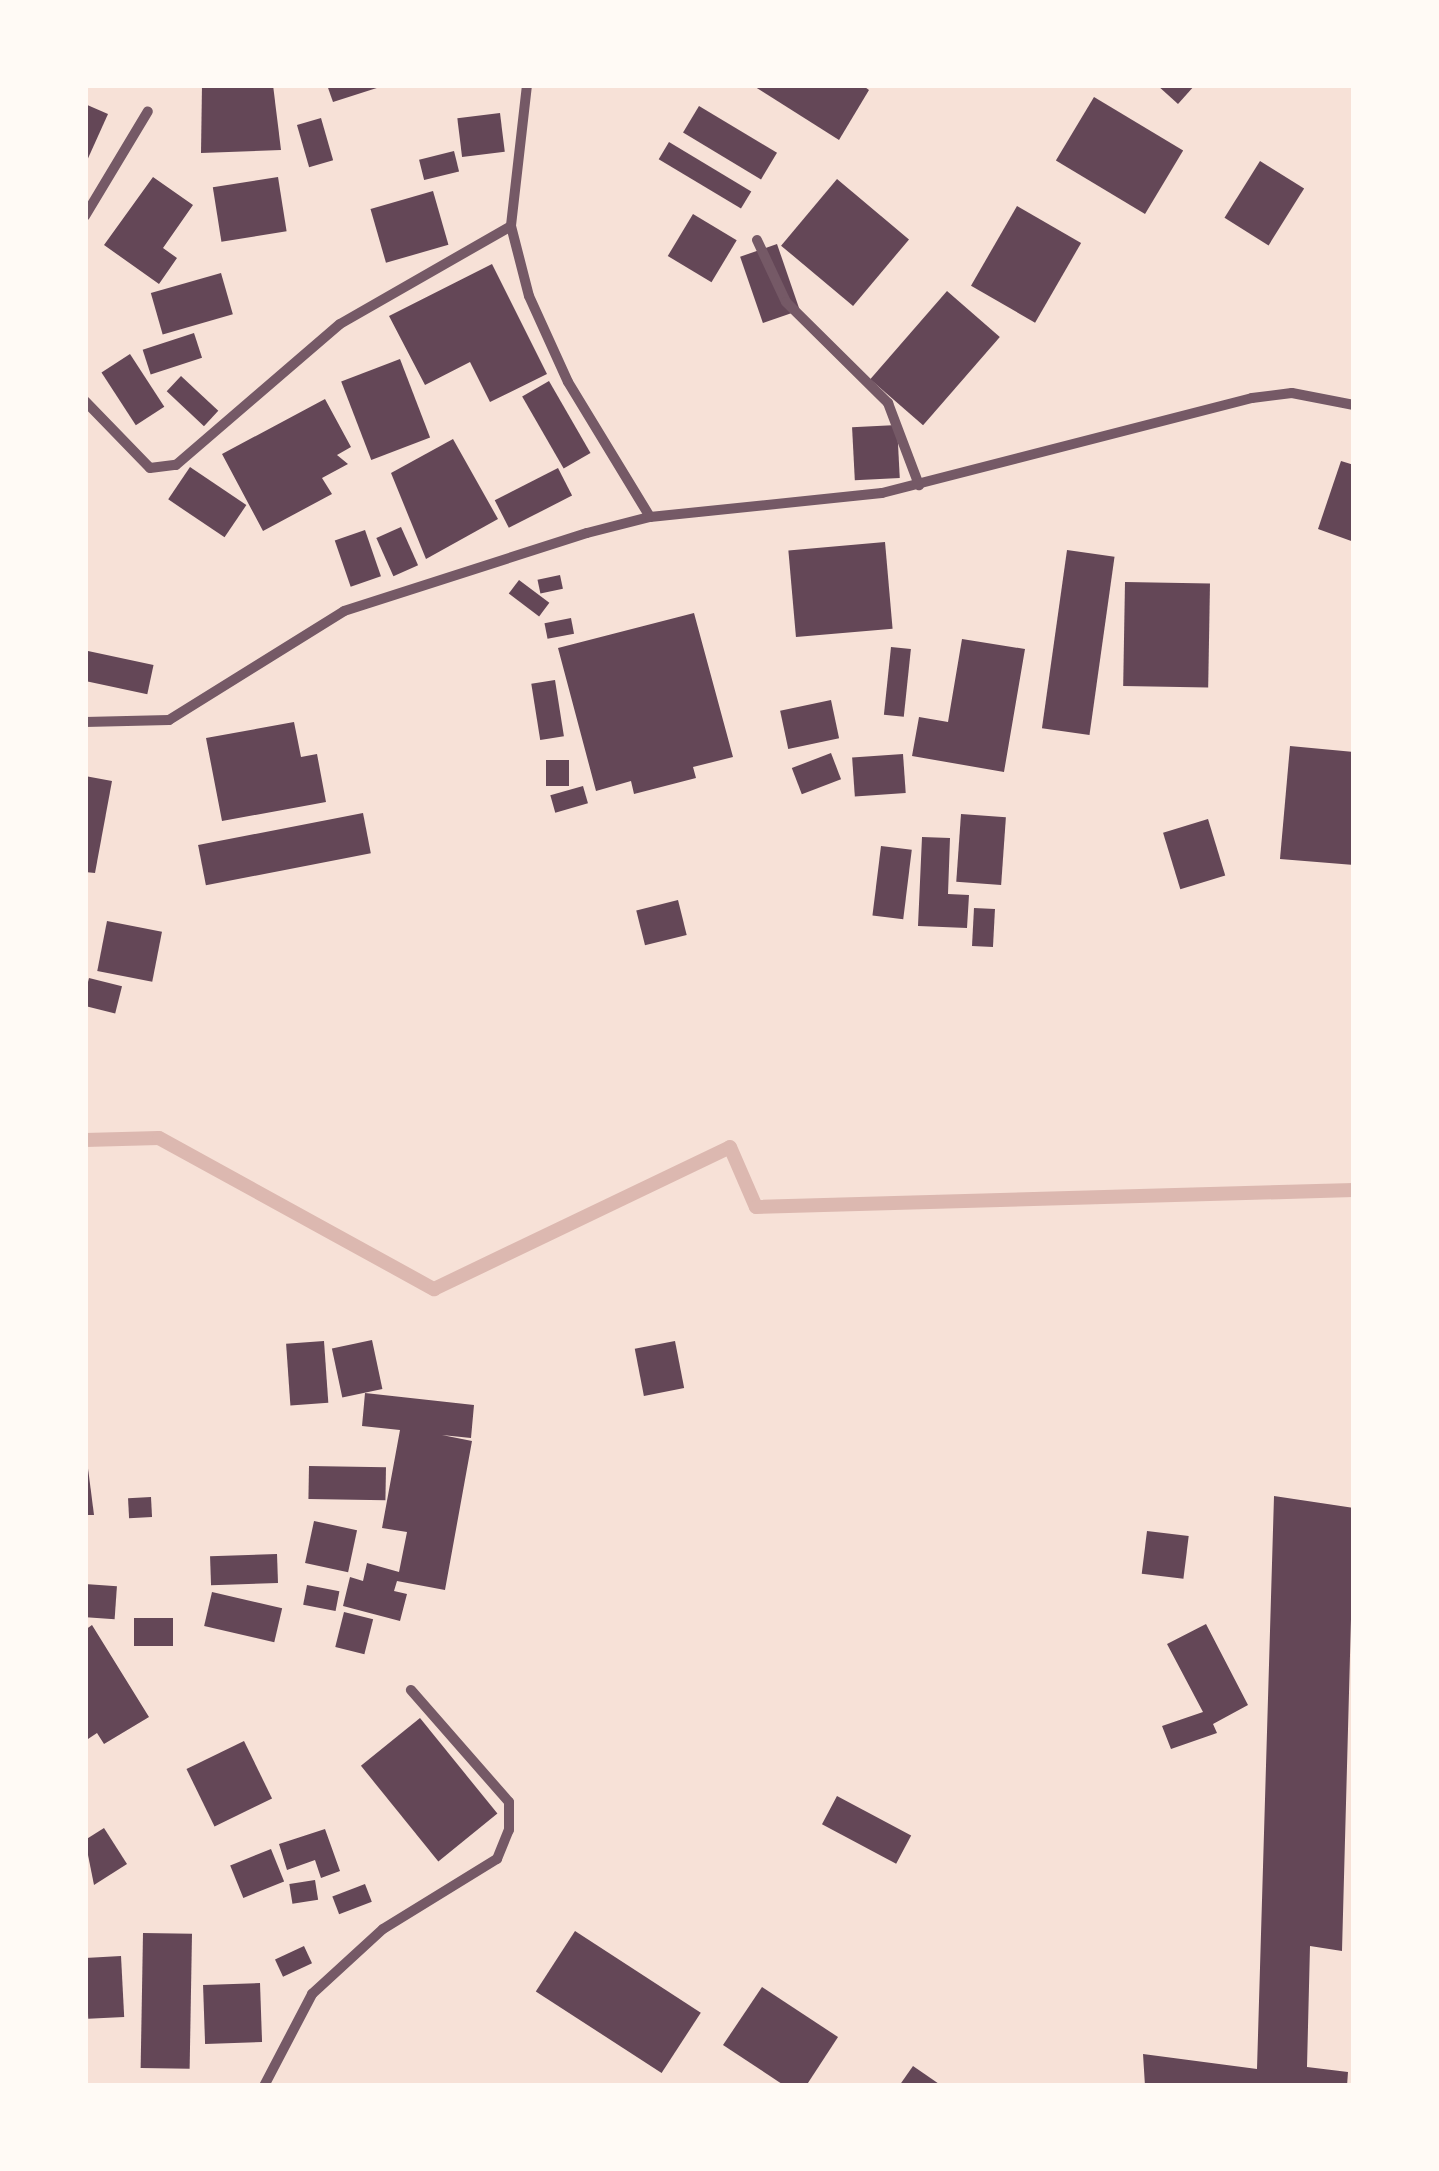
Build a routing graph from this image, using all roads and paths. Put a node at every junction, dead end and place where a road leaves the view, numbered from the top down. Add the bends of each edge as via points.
1 (527, 85) edge
2 (148, 111) dead end
3 (85, 216) edge
4 (511, 226) junction
5 (757, 240) dead end
6 (85, 401) edge
7 (1354, 405) edge
8 (919, 485) junction
9 (650, 517) junction
10 (85, 722) edge
11 (411, 1690) dead end
12 (264, 2086) edge

1 - 4 street
2 - 3 street
4 - 6 street via 340,324 176,464 150,468
4 - 9 street via 529,296 568,382
5 - 8 street via 786,302 888,403
7 - 8 street via 1292,393 1236,401
8 - 9 street via 816,506
9 - 10 street via 344,611 168,720
11 - 12 street via 509,1802 510,1830 497,1859 384,1930 312,1994

